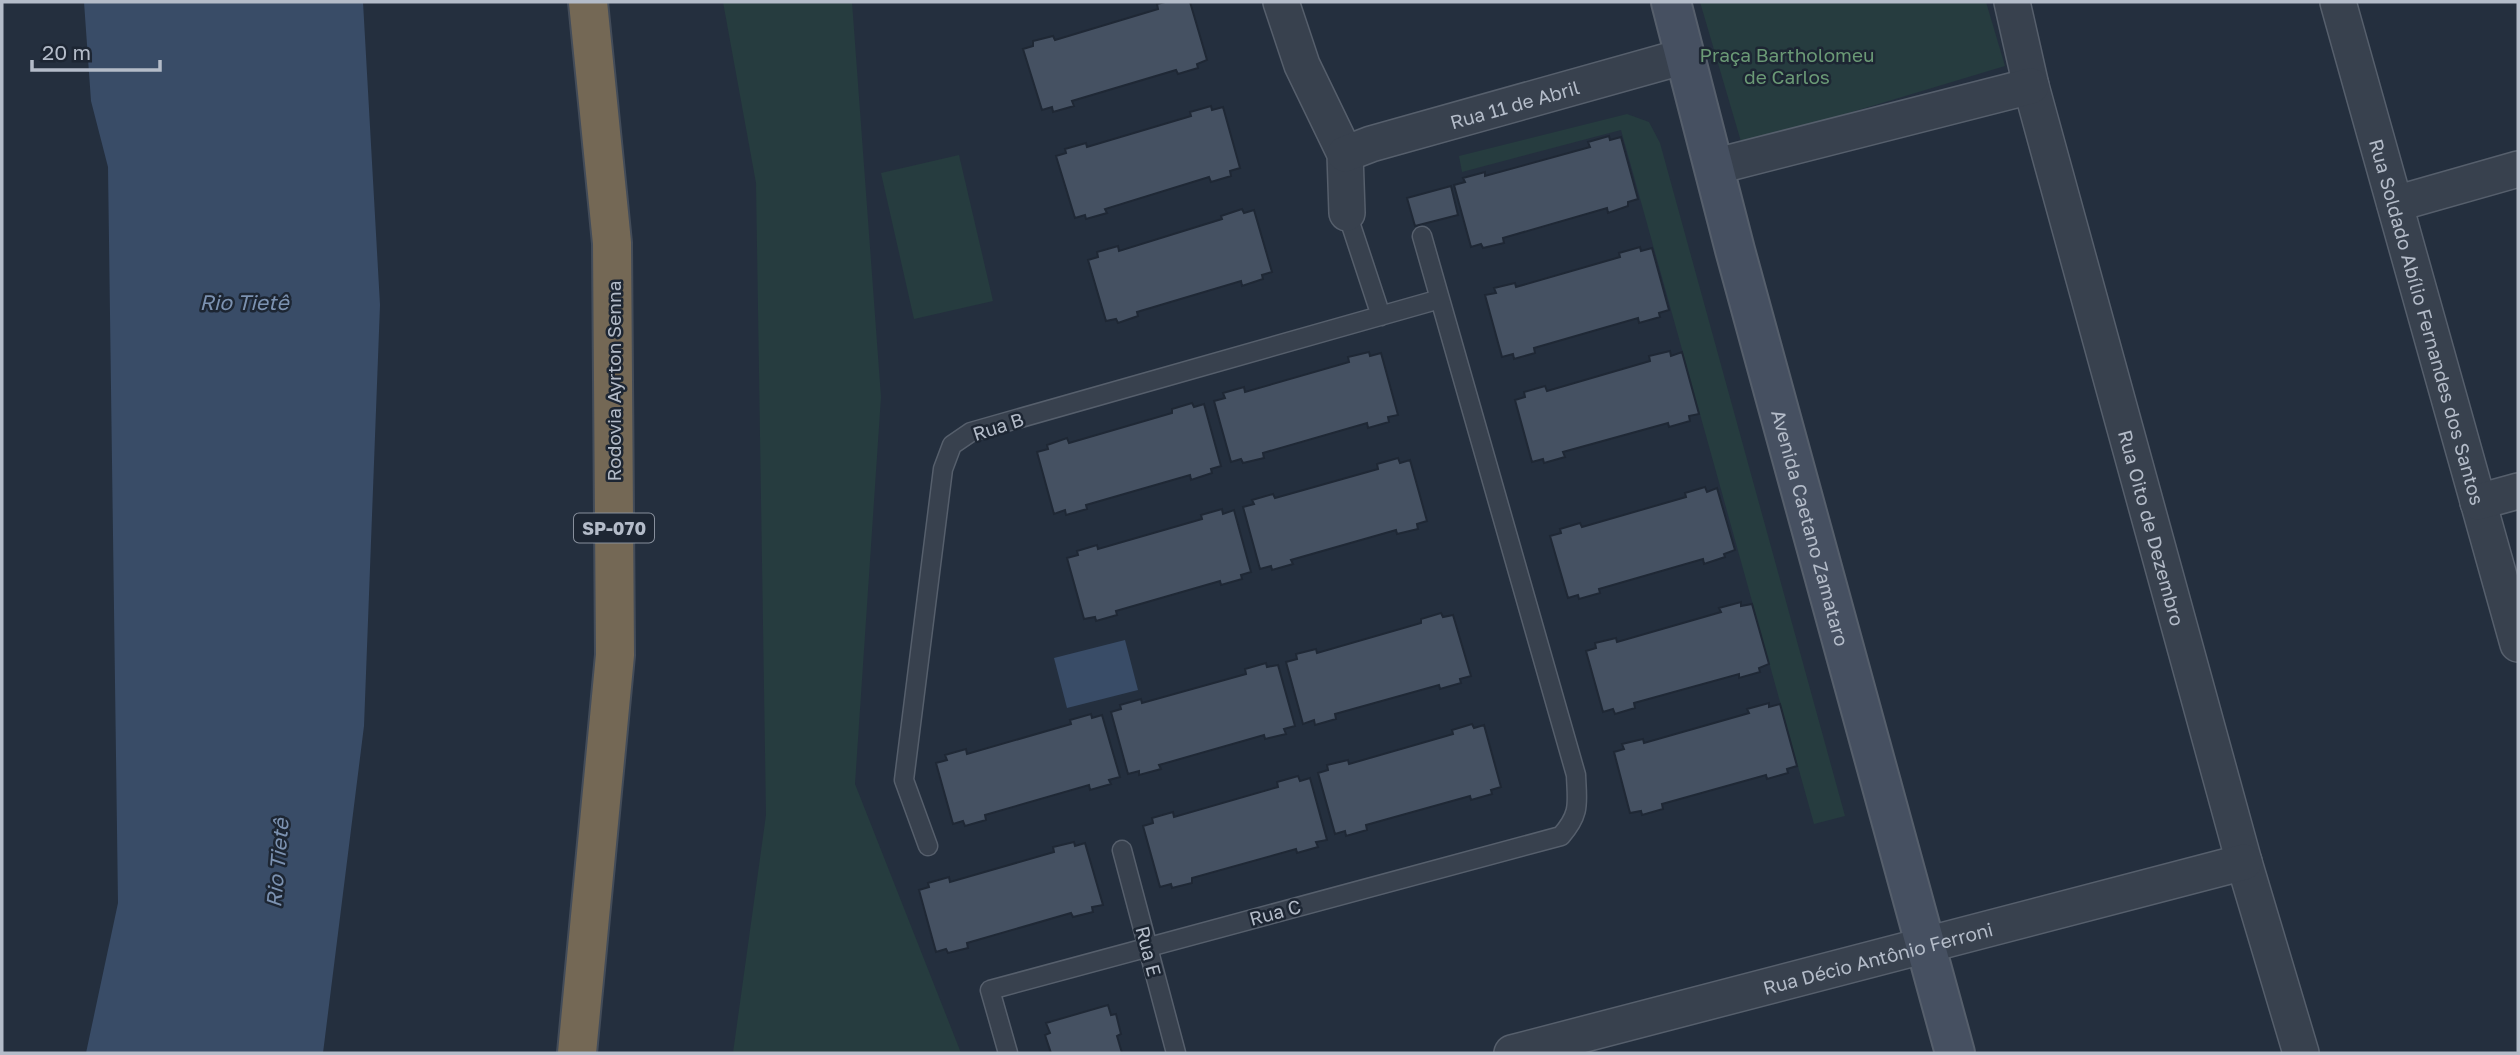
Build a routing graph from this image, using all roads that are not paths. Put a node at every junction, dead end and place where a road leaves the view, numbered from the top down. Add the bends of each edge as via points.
1 (587, 2) edge
2 (1281, 2) edge
3 (1671, 2) edge
4 (2012, 2) edge
5 (2338, 2) edge
6 (1685, 56) junction
7 (2031, 86) junction
8 (1345, 153) junction
9 (1713, 167) junction
10 (2518, 169) edge
11 (2395, 204) junction
12 (1347, 213) joint
13 (1422, 236) dead end
14 (1440, 299) junction
15 (1381, 316) junction
16 (2518, 491) edge
17 (2478, 502) junction
18 (2518, 644) edge
19 (928, 846) dead end
20 (1122, 849) dead end
21 (2245, 862) junction
22 (1926, 945) junction
23 (1147, 946) junction
24 (577, 1053) edge
25 (1008, 1053) edge
26 (1176, 1053) edge
27 (1512, 1053) edge
28 (1955, 1053) edge
29 (2301, 1053) edge

1 - 24 highway, Rodovia Ayrton Senna / SP-070 via 612,243 615,655
2 - 8 street via 1302,65
3 - 6 main road, Avenida Caetano Zamataro
4 - 7 street, Rua Oito de Dezembro
5 - 11 street, Rua Soldado Abílio Fernandes dos Santos
6 - 8 street, Rua 11 de Abril
6 - 9 main road, Avenida Caetano Zamataro
7 - 9 street
7 - 21 street, Rua Oito de Dezembro
8 - 12 street
9 - 22 main road, Avenida Caetano Zamataro
10 - 11 street
11 - 17 street, Rua Soldado Abílio Fernandes dos Santos
12 - 15 lane
13 - 14 lane
14 - 15 lane, Rua B
14 - 23 lane, Rua C via 1576,775 1573,822 1561,836
15 - 19 lane, Rua B via 971,432 952,446 943,469 904,780
16 - 17 street
17 - 18 street, Rua Soldado Abílio Fernandes dos Santos
20 - 23 lane, Rua E
21 - 22 street, Rua Décio Antônio Ferroni
21 - 29 street, Rua Oito de Dezembro
22 - 27 street, Rua Décio Antônio Ferroni
22 - 28 main road, Avenida Caetano Zamataro
23 - 25 lane, Rua C via 990,990
23 - 26 lane, Rua E

